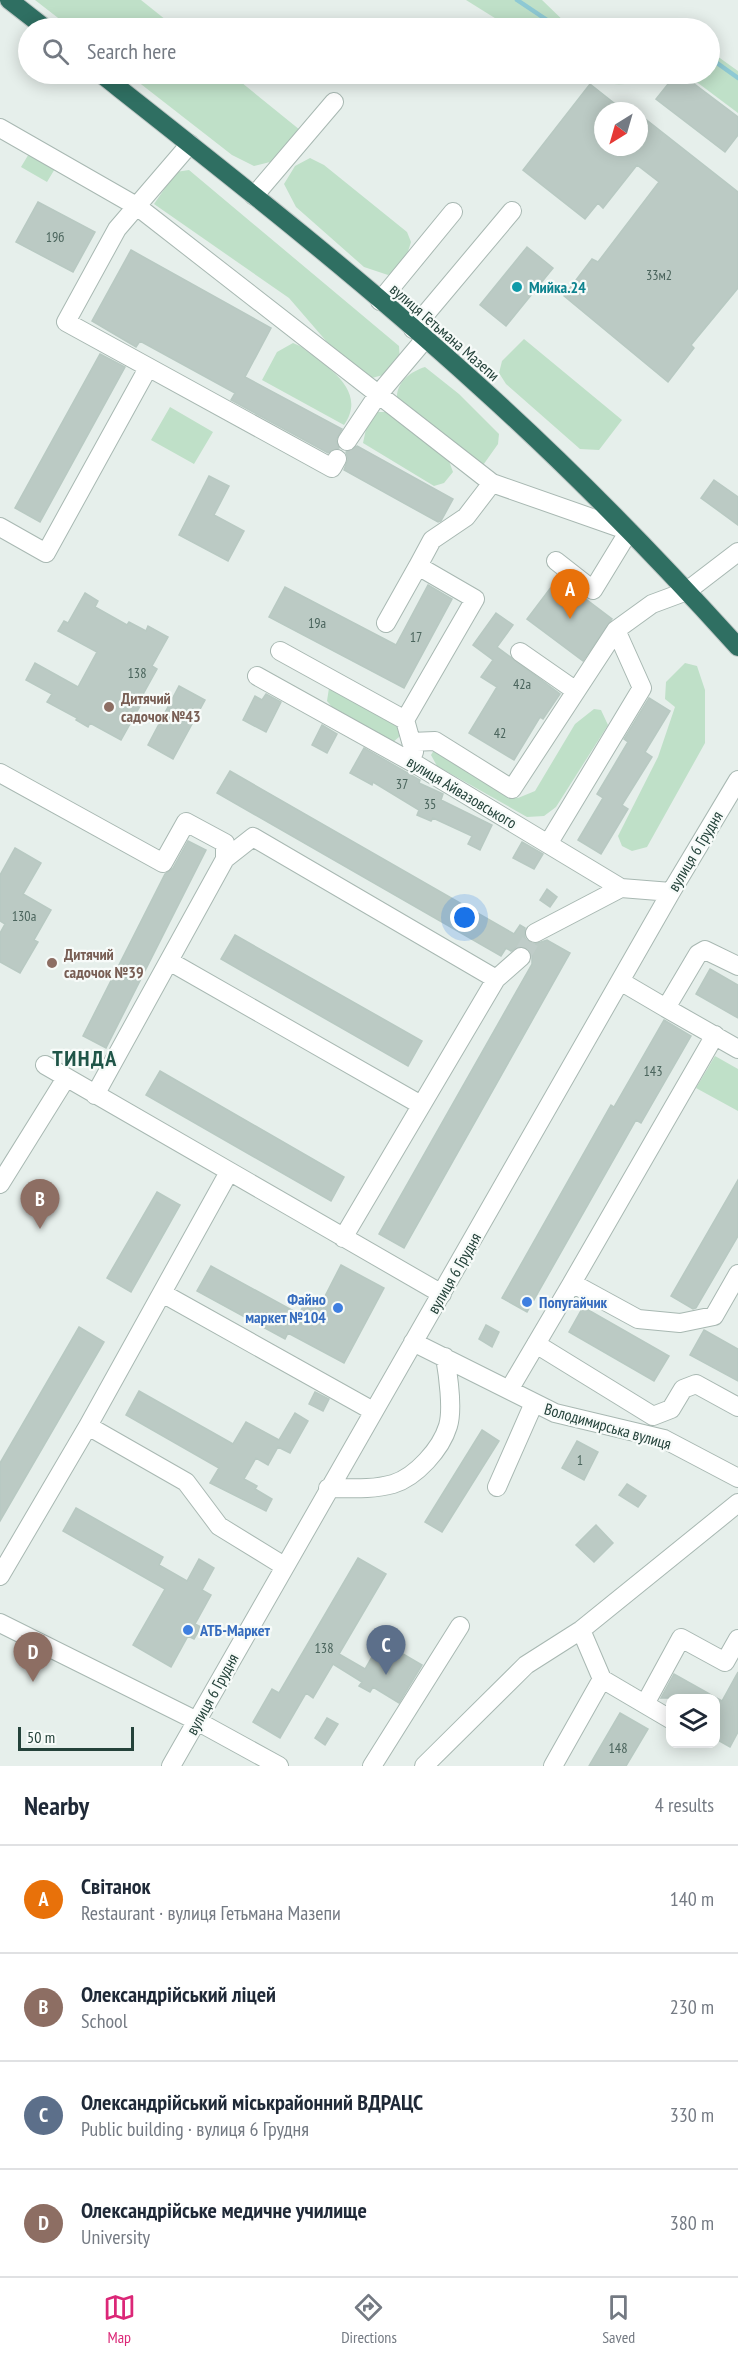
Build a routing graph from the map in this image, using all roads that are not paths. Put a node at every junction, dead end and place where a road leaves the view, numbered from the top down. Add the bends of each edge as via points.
1 (9, 0) edge
2 (32, 18) edge
3 (114, 84) edge
4 (334, 102) dead end
5 (0, 128) edge
6 (190, 144) junction
7 (254, 196) junction
8 (138, 207) junction
9 (512, 211) dead end
10 (453, 212) dead end
11 (380, 301) junction
12 (419, 334) junction
13 (148, 368) junction
14 (377, 396) junction
15 (347, 441) dead end
16 (338, 459) dead end
17 (492, 483) junction
18 (0, 527) edge
19 (629, 531) junction
20 (738, 552) edge
21 (556, 561) dead end
22 (418, 566) junction
23 (687, 591) junction
24 (386, 623) dead end
25 (616, 630) junction
26 (738, 647) edge
27 (280, 651) dead end
28 (520, 652) dead end
29 (257, 676) dead end
30 (576, 691) junction
31 (405, 720) junction
32 (411, 742) junction
33 (417, 765) junction
34 (0, 773) edge
35 (738, 780) edge
36 (548, 844) junction
37 (225, 859) junction
38 (621, 888) junction
39 (671, 892) junction
40 (535, 933) tunnel mouth
41 (521, 957) tunnel mouth
42 (169, 961) junction
43 (738, 966) edge
44 (496, 980) junction
45 (620, 981) junction
46 (666, 1008) junction
47 (715, 1035) junction
48 (738, 1049) edge
49 (45, 1065) dead end
50 (66, 1078) junction
51 (95, 1095) junction
52 (421, 1105) junction
53 (229, 1172) junction
54 (0, 1184) edge
55 (343, 1238) junction
56 (738, 1274) edge
57 (572, 1283) junction
58 (162, 1293) junction
59 (442, 1294) junction
60 (414, 1342) junction
61 (537, 1344) junction
62 (444, 1357) junction
63 (509, 1390) junction
64 (534, 1403) junction
65 (738, 1407) edge
66 (373, 1411) junction
67 (88, 1426) junction
68 (738, 1478) edge
69 (497, 1487) dead end
70 (328, 1488) junction
71 (738, 1503) edge
72 (284, 1566) junction
73 (0, 1576) edge
74 (0, 1623) edge
75 (460, 1626) dead end
76 (581, 1630) junction
77 (738, 1639) edge
78 (602, 1679) junction
79 (645, 1704) junction
80 (666, 1717) edge
81 (197, 1721) junction
82 (171, 1766) edge
83 (279, 1766) edge
84 (372, 1766) edge
85 (424, 1766) edge
86 (554, 1766) edge

1 - 2 highway
3 - 6 highway, вулиця Гетьмана Мазепи
4 - 7 street
5 - 8 street
6 - 7 highway, вулиця Гетьмана Мазепи
6 - 8 street
7 - 11 highway, вулиця Гетьмана Мазепи
8 - 13 street via 117,229 66,322
8 - 14 street
9 - 12 street
10 - 11 street
11 - 12 highway, вулиця Гетьмана Мазепи
12 - 14 street
12 - 19 highway, вулиця Гетьмана Мазепи
13 - 16 street via 332,468
13 - 18 street via 46,553
14 - 15 street
14 - 17 street
17 - 19 street
17 - 22 street via 466,517 432,540
19 - 21 street via 593,590
19 - 23 highway, вулиця Гетьмана Мазепи
20 - 23 street
22 - 24 street
22 - 31 street via 475,599
23 - 25 street via 652,604
23 - 26 highway, вулиця Гетьмана Мазепи
25 - 30 street
25 - 36 street via 642,688
27 - 31 street
28 - 30 street
29 - 33 street, вулиця Айвазовського
30 - 32 street via 512,789 435,741
31 - 32 street
32 - 33 street
33 - 36 street, вулиця Айвазовського
34 - 37 street via 163,863 186,822 225,843
35 - 39 street, вулиця 6 Грудня
36 - 38 street, вулиця Айвазовського
37 - 42 street
37 - 44 street via 254,837
38 - 39 street, вулиця Айвазовського
38 - 40 street
39 - 45 street, вулиця 6 Грудня
41 - 44 street
42 - 51 street
42 - 52 street
43 - 46 street via 714,952 705,950 698,954
44 - 52 street
45 - 46 street
45 - 59 street, вулиця 6 Грудня
46 - 47 street
47 - 48 street
47 - 57 street
49 - 50 street
50 - 51 street
50 - 54 street
51 - 53 street
52 - 55 street
53 - 55 street
53 - 58 street
55 - 59 street
56 - 57 street via 714,1316 680,1323 638,1319
57 - 61 street
58 - 66 street
58 - 67 street
59 - 60 street, вулиця 6 Грудня
60 - 62 street, Володимирська вулиця
60 - 66 street, вулиця 6 Грудня
61 - 63 street
61 - 65 street via 653,1416 671,1408 683,1389 696,1384
62 - 63 street, Володимирська вулиця
62 - 70 street via 449,1426 425,1465 393,1484
63 - 64 street, Володимирська вулиця
64 - 68 street, Володимирська вулиця via 555,1413 664,1439
64 - 69 street
66 - 70 street, вулиця 6 Грудня
67 - 72 street via 186,1482 219,1526
67 - 73 street
70 - 72 street, вулиця 6 Грудня
71 - 76 street
72 - 81 street, вулиця 6 Грудня
74 - 81 street
75 - 84 street
76 - 78 street
76 - 85 street via 526,1665
77 - 79 street via 725,1662 681,1638
78 - 79 street
78 - 86 street
79 - 80 street
81 - 82 street, вулиця 6 Грудня
81 - 83 street

